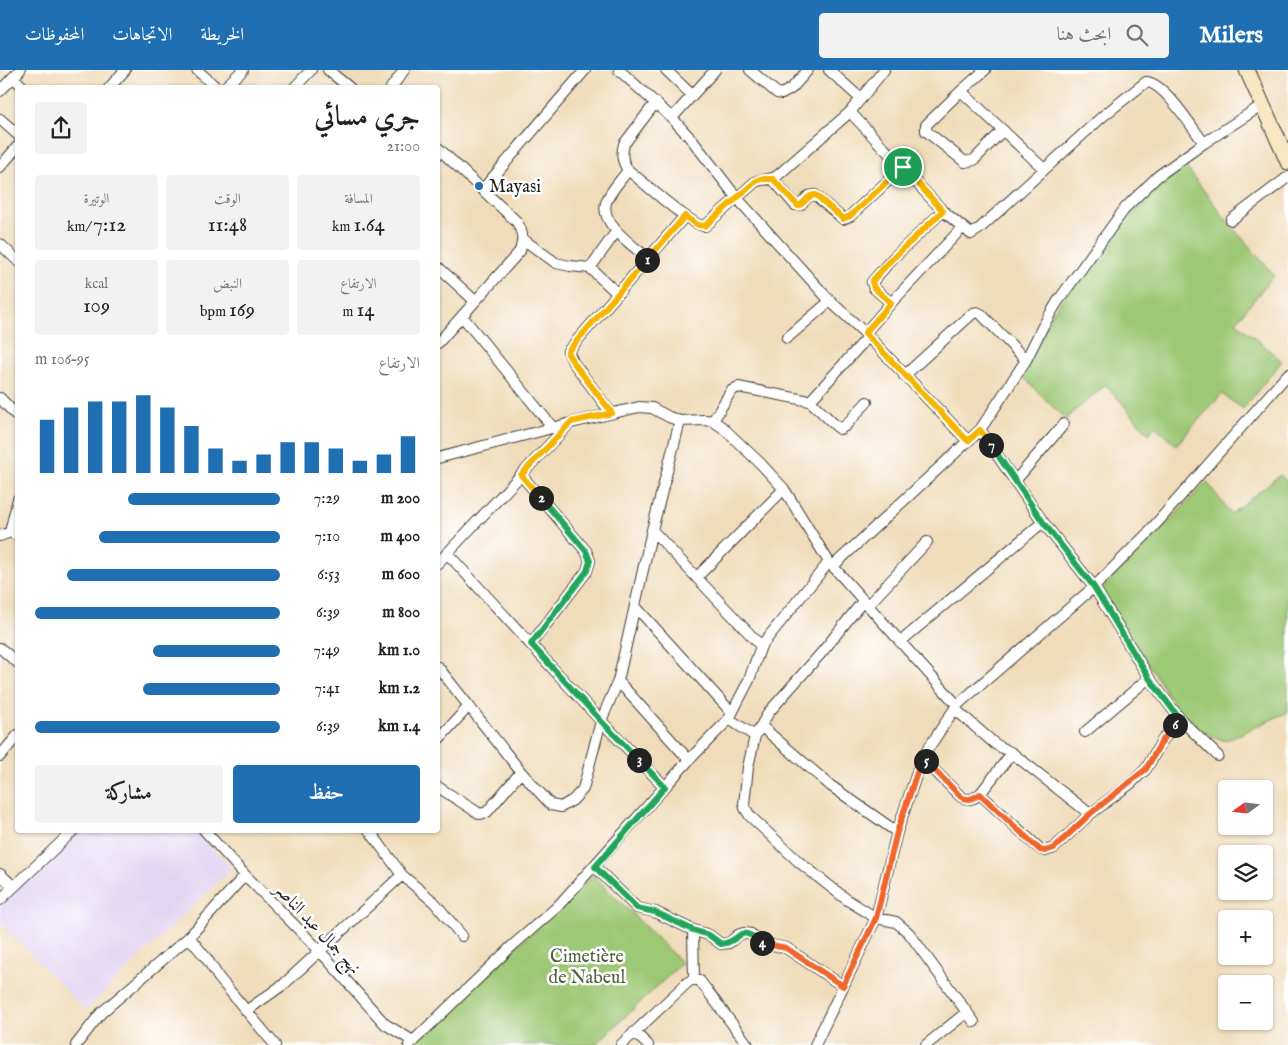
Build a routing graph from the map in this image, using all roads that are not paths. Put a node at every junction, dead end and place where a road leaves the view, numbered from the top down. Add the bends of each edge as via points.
1 (125, 70) edge
2 (197, 70) edge
3 (243, 70) edge
4 (311, 70) edge
5 (328, 70) edge
6 (404, 70) edge
7 (585, 70) edge
8 (619, 70) edge
9 (666, 70) edge
10 (715, 70) edge
11 (750, 70) edge
12 (808, 70) edge
13 (829, 70) edge
14 (884, 70) edge
15 (985, 70) edge
16 (1248, 70) edge
17 (16, 74) edge
18 (22, 85) edge
19 (111, 85) edge
20 (214, 85) edge
21 (227, 85) edge
22 (297, 85) edge
23 (346, 85) edge
24 (393, 85) edge
25 (961, 90) junction
26 (0, 91) edge
27 (692, 95) junction
28 (861, 99) junction
29 (656, 102) junction
30 (1264, 104) junction
31 (850, 112) junction
32 (672, 118) junction
33 (0, 119) edge
34 (1003, 130) junction
35 (15, 132) edge
36 (1204, 143) junction
37 (15, 150) edge
38 (440, 150) edge
39 (1288, 162) edge
40 (0, 167) edge
41 (903, 167) junction
42 (1044, 169) junction
43 (628, 170) junction
44 (1288, 177) edge
45 (773, 179) junction
46 (483, 189) junction
47 (737, 198) junction
48 (943, 211) junction
49 (685, 216) junction
50 (1231, 220) dead end
51 (962, 228) junction
52 (616, 232) junction
53 (524, 240) junction
54 (0, 244) edge
55 (15, 258) edge
56 (648, 258) junction
57 (590, 268) junction
58 (440, 269) edge
59 (617, 293) junction
60 (475, 301) junction
61 (830, 302) junction
62 (891, 303) junction
63 (462, 316) junction
64 (866, 335) junction
65 (787, 338) dead end
66 (440, 341) edge
67 (1026, 360) junction
68 (1288, 374) edge
69 (904, 376) junction
70 (0, 398) edge
71 (810, 401) junction
72 (867, 402) dead end
73 (612, 413) junction
74 (15, 414) edge
75 (680, 420) junction
76 (713, 421) junction
77 (571, 422) junction
78 (1064, 424) dead end
79 (553, 428) junction
80 (980, 430) junction
81 (968, 441) junction
82 (440, 457) edge
83 (521, 475) junction
84 (1015, 481) junction
85 (784, 489) junction
86 (15, 511) edge
87 (1043, 522) junction
88 (652, 530) junction
89 (9, 535) edge
90 (927, 542) dead end
91 (447, 553) junction
92 (440, 561) edge
93 (831, 564) junction
94 (697, 578) junction
95 (1094, 587) junction
96 (866, 603) junction
97 (635, 606) junction
98 (900, 642) junction
99 (531, 644) junction
100 (761, 646) junction
101 (0, 648) edge
102 (15, 660) edge
103 (440, 670) edge
104 (1149, 678) junction
105 (618, 681) junction
106 (469, 706) junction
107 (956, 707) junction
108 (731, 716) junction
109 (1180, 719) junction
110 (601, 721) junction
111 (760, 726) junction
112 (1085, 732) dead end
113 (755, 736) junction
114 (15, 738) edge
115 (440, 738) edge
116 (2, 750) edge
117 (1012, 753) junction
118 (1218, 756) dead end
119 (922, 758) junction
120 (689, 760) junction
121 (521, 772) junction
122 (665, 787) junction
123 (440, 788) edge
124 (980, 794) junction
125 (1090, 814) junction
126 (897, 832) junction
127 (71, 833) edge
128 (211, 833) edge
129 (371, 833) edge
130 (595, 867) junction
131 (0, 874) edge
132 (245, 875) junction
133 (402, 875) junction
134 (14, 887) junction
135 (0, 900) edge
136 (876, 918) junction
137 (693, 930) junction
138 (189, 936) junction
139 (462, 936) dead end
140 (320, 950) junction
141 (694, 979) junction
142 (843, 986) junction
143 (246, 1011) junction
144 (967, 1012) junction
145 (974, 1022) dead end
146 (634, 1032) junction
147 (411, 1043) edge
148 (76, 1045) edge
149 (276, 1045) edge
150 (621, 1045) edge
151 (648, 1045) edge
152 (748, 1045) edge
153 (815, 1045) edge
154 (926, 1045) edge

1 - 19 street
2 - 20 street
3 - 21 street
4 - 22 street
5 - 23 street
6 - 24 street
7 - 46 street
8 - 29 street
9 - 27 street
10 - 27 street
11 - 12 street via 782,94
13 - 28 street
14 - 28 street
15 - 25 street
16 - 30 street
17 - 18 street
17 - 26 street
25 - 34 street
25 - 34 street via 926,125 928,134 965,162 970,162
27 - 32 street
28 - 31 street
29 - 32 street
29 - 43 street via 624,144 623,162
30 - 36 street
30 - 39 street
31 - 41 street
31 - 45 street
32 - 47 street
33 - 35 street
34 - 42 street
36 - 42 street via 1157,86 1146,82
36 - 67 street via 1158,176 1126,207 1058,302
37 - 40 street
38 - 46 street
41 - 45 street via 843,219 816,195 795,205
41 - 48 street
42 - 51 street via 975,233
43 - 49 street
43 - 52 street via 607,200 608,217
44 - 50 street
45 - 47 street via 760,179
46 - 53 street via 517,222
47 - 49 street via 705,226
47 - 61 street
48 - 51 street
48 - 62 street via 872,282 874,288
49 - 56 street
51 - 62 street
52 - 56 street
52 - 57 street
53 - 57 street via 556,263
53 - 60 street via 520,251
54 - 55 street
56 - 59 street
57 - 59 street
58 - 60 street
59 - 73 street via 568,351
60 - 63 street
61 - 64 street
61 - 65 street
62 - 64 street
63 - 66 street
63 - 79 street
64 - 69 street
64 - 71 street
67 - 69 street via 977,312
67 - 80 street
68 - 95 street via 1147,534
69 - 81 street
70 - 74 street
71 - 72 street via 840,428
71 - 76 street via 738,387 731,391
73 - 75 street via 645,407
73 - 77 street
75 - 76 street
75 - 88 street
76 - 85 street
77 - 79 street
77 - 83 street
78 - 84 street
79 - 82 street
80 - 81 street
80 - 84 street
81 - 93 street
83 - 91 street
83 - 99 street via 586,551 590,561 587,571
84 - 87 street
85 - 93 street
85 - 94 street
86 - 89 street
87 - 95 street
87 - 98 street
88 - 94 street
88 - 97 street
90 - 96 street
91 - 92 street
91 - 99 street
93 - 96 street
93 - 100 street
94 - 100 street
95 - 104 street
95 - 107 street
96 - 98 street
96 - 111 street
97 - 105 street
97 - 108 street
98 - 107 street
99 - 110 street
100 - 108 street
101 - 102 street
103 - 106 street
104 - 109 street
104 - 112 street
105 - 110 street
105 - 120 street
106 - 115 street
106 - 121 street
107 - 117 street via 994,744
107 - 119 street
108 - 113 street
108 - 120 street
109 - 118 street
109 - 125 street via 1162,741 1146,769
110 - 121 street via 583,789 573,800 561,807 551,805
110 - 122 street
111 - 113 street
111 - 126 street via 831,786
113 - 136 street via 748,766 746,812 823,882
114 - 116 street
117 - 124 street
117 - 125 street
119 - 124 street via 961,797 970,800
119 - 126 street
120 - 122 street
121 - 123 street via 487,812 480,814
122 - 130 street
124 - 125 street via 1040,850 1045,851 1054,848
126 - 136 street
127 - 134 street
128 - 132 street, نهج جمال عبد الناصر
129 - 133 street
130 - 137 street via 637,908 655,912
130 - 147 street via 557,907
131 - 134 street
132 - 138 street
132 - 140 street, نهج جمال عبد الناصر
133 - 139 street via 435,904
133 - 140 street
134 - 135 street
136 - 142 street
136 - 144 street via 896,922 909,933
137 - 141 street
137 - 142 street via 709,935 721,944 729,943 744,933 751,934 762,943 786,948
138 - 143 street
138 - 148 street via 101,1013
140 - 143 street via 284,984
140 - 147 street, نهج جمال عبد الناصر via 385,1024
141 - 146 street
141 - 152 street via 700,981
142 - 153 street
143 - 149 street
144 - 145 street
144 - 154 street
146 - 150 street
146 - 151 street

